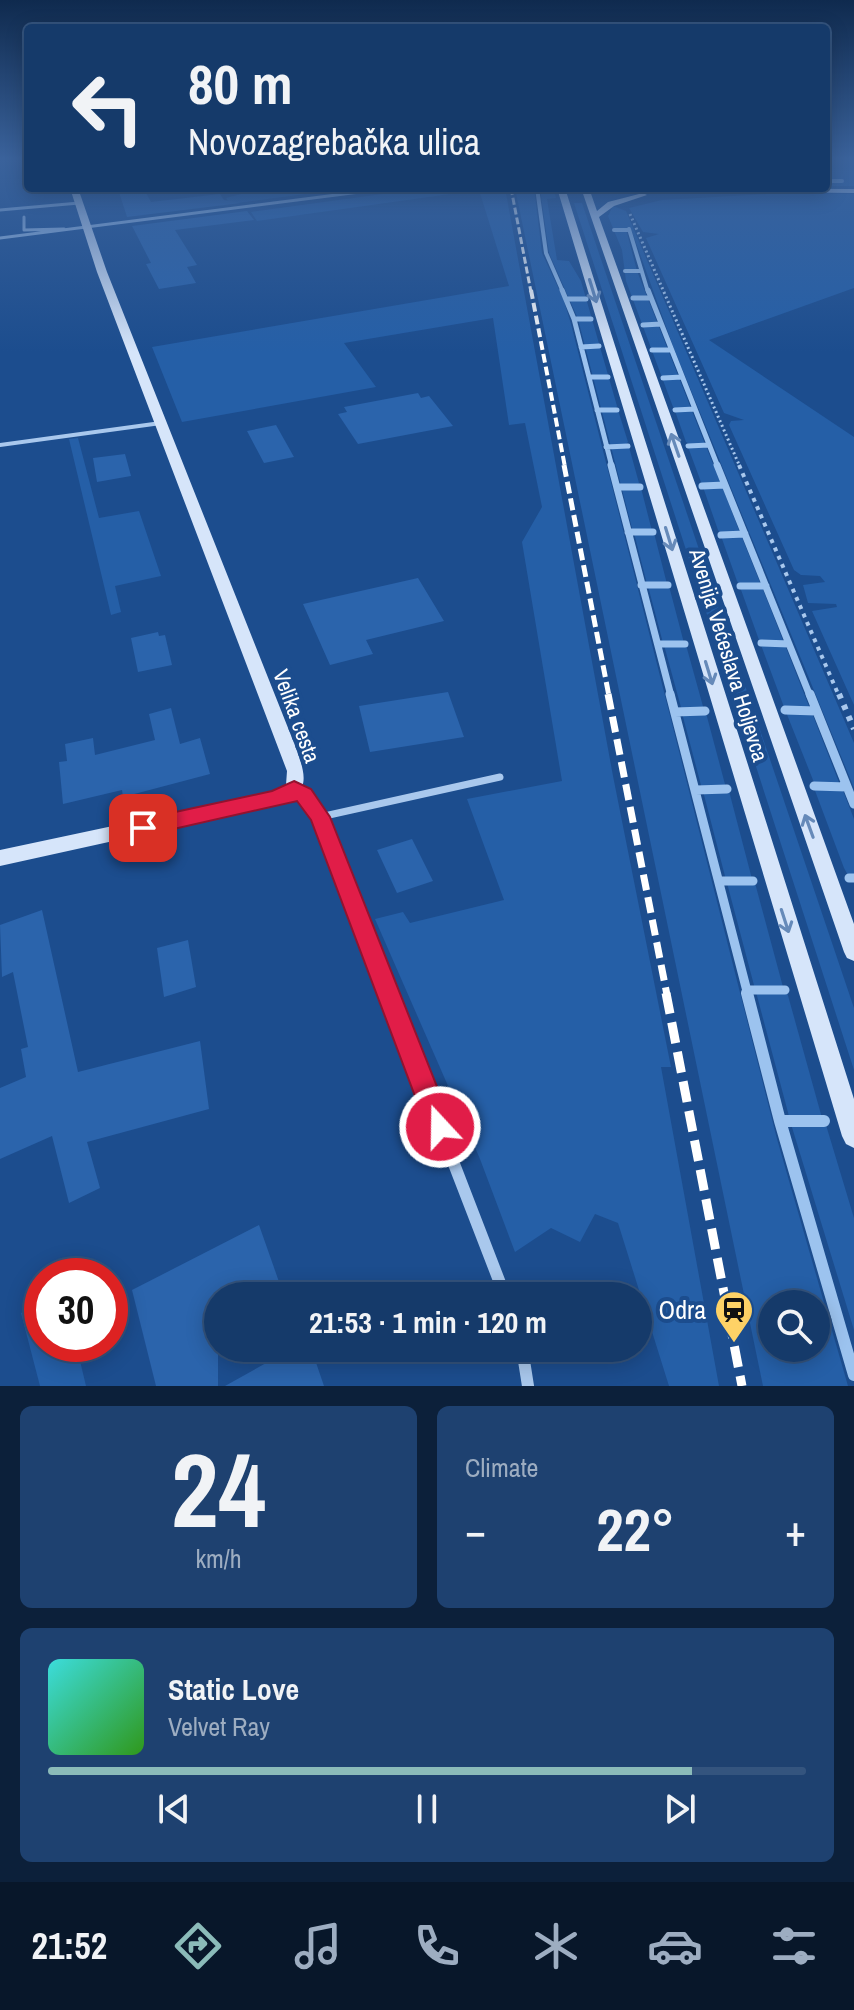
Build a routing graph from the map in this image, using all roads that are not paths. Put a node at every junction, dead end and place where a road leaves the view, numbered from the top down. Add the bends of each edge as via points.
1 (24, 223) edge
2 (96, 223) edge
3 (585, 223) edge
4 (597, 223) edge
5 (85, 224) junction
6 (65, 229) junction
7 (0, 238) edge
8 (161, 423) junction
9 (0, 445) edge
10 (500, 777) dead end
11 (294, 789) junction
12 (320, 817) junction
13 (0, 858) edge
14 (854, 952) edge
15 (854, 1136) edge
16 (500, 1282) edge
17 (524, 1362) edge
18 (528, 1386) edge

1 - 6 lane via 24,230
2 - 5 lane
3 -> 15 main road, Avenija Većeslava Holjevca
14 -> 4 main road, Avenija Većeslava Holjevca
5 - 6 lane
5 - 8 main road, Velika cesta
6 - 7 lane
8 - 9 lane
8 - 11 main road, Velika cesta via 286,743 296,771
10 - 12 lane
11 - 12 street, Velika cesta
11 - 13 main road via 277,798
12 - 16 street, Velika cesta
17 - 18 street

